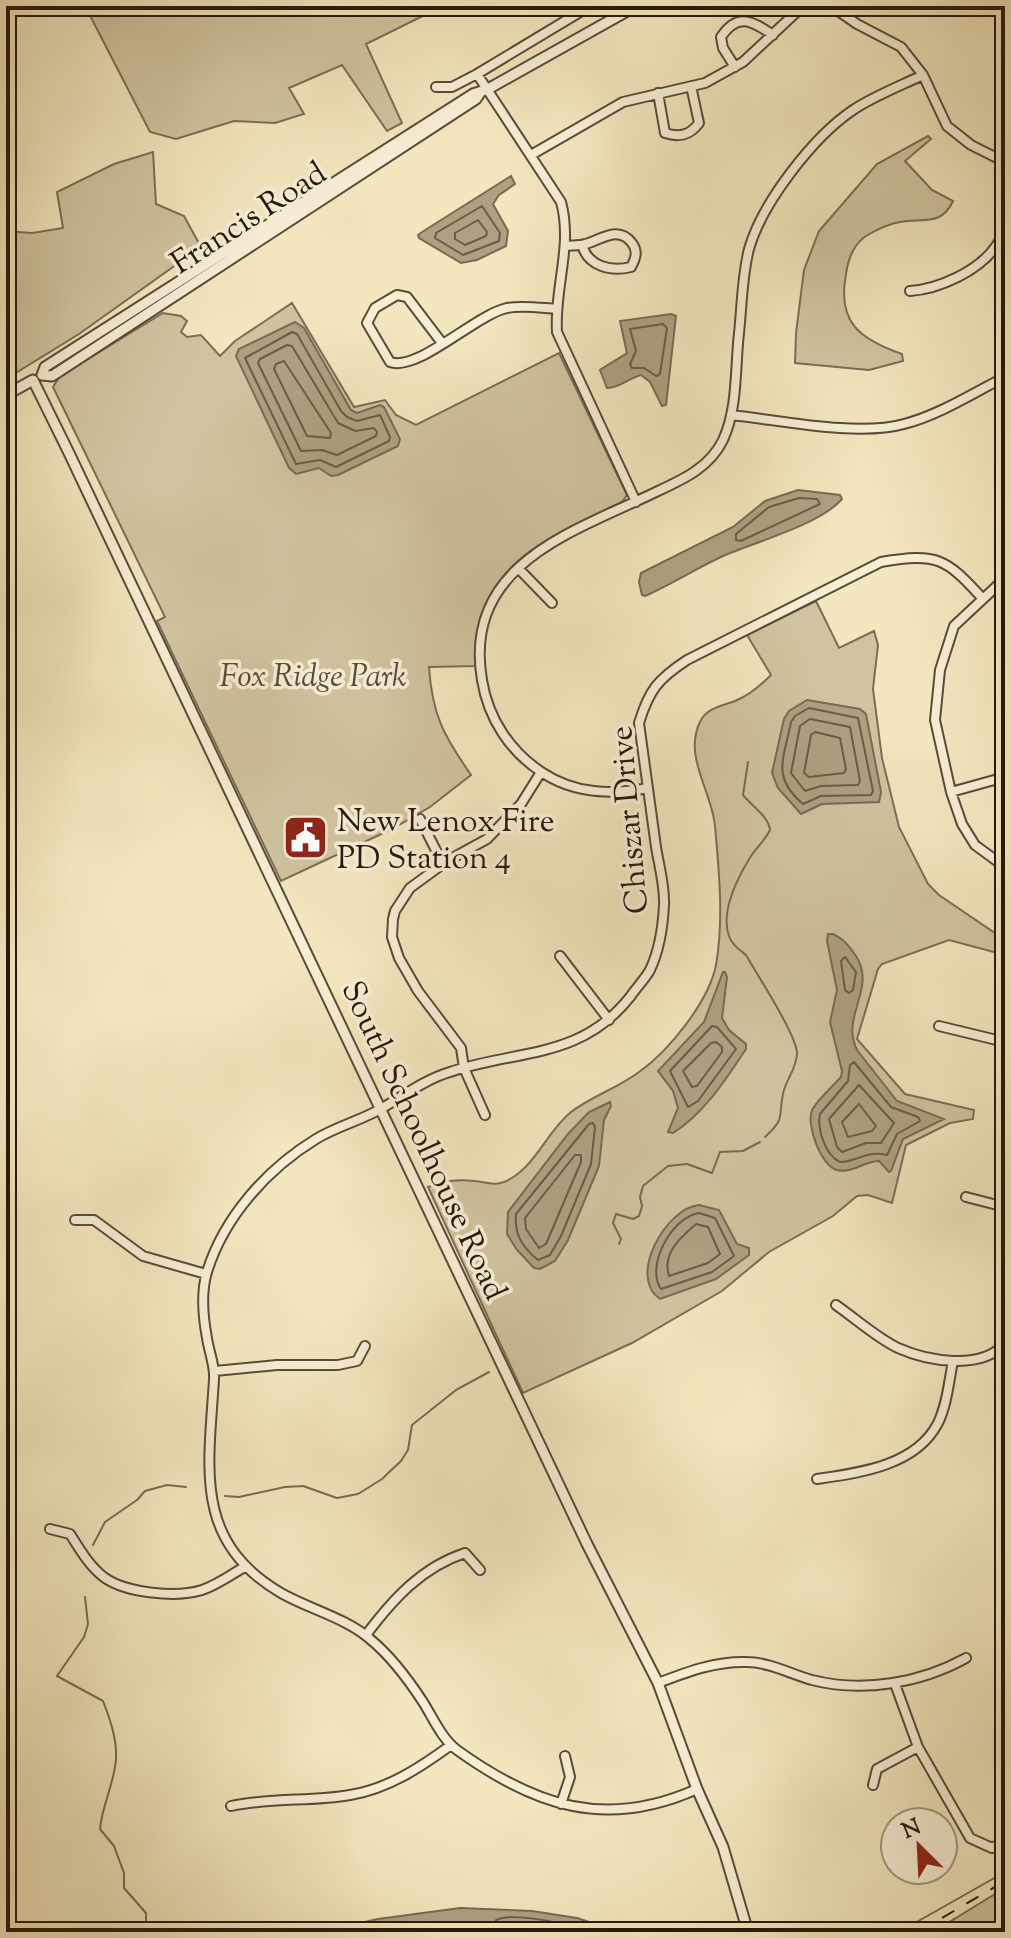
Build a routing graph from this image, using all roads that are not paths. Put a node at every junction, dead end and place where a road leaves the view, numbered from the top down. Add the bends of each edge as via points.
1 (590, 6) edge
2 (636, 6) edge
3 (803, 6) edge
4 (831, 6) edge
5 (773, 35) junction
6 (735, 67) junction
7 (477, 74) junction
8 (923, 75) junction
9 (691, 86) junction
10 (436, 87) dead end
11 (484, 91) junction
12 (658, 93) junction
13 (531, 155) junction
14 (1005, 162) edge
15 (1005, 228) edge
16 (582, 245) junction
17 (565, 246) junction
18 (910, 291) dead end
19 (557, 309) junction
20 (442, 343) junction
21 (38, 377) junction
22 (1005, 377) edge
23 (6, 395) edge
24 (731, 415) junction
25 (636, 502) junction
26 (518, 568) junction
27 (1005, 582) edge
28 (983, 599) junction
29 (552, 603) dead end
30 (541, 772) junction
31 (1005, 777) edge
32 (648, 788) junction
33 (951, 792) junction
34 (420, 819) dead end
35 (443, 864) junction
36 (1005, 867) edge
37 (560, 956) dead end
38 (609, 1020) junction
39 (939, 1026) dead end
40 (1005, 1042) edge
41 (464, 1068) junction
42 (382, 1109) junction
43 (485, 1115) dead end
44 (966, 1197) dead end
45 (1005, 1207) edge
46 (75, 1220) dead end
47 (206, 1274) junction
48 (836, 1305) dead end
49 (1005, 1343) edge
50 (365, 1346) dead end
51 (953, 1361) junction
52 (215, 1371) junction
53 (817, 1479) dead end
54 (50, 1529) dead end
55 (246, 1566) junction
56 (480, 1570) dead end
57 (366, 1635) junction
58 (966, 1658) dead end
59 (658, 1683) junction
60 (895, 1684) junction
61 (451, 1745) junction
62 (918, 1747) junction
63 (565, 1756) dead end
64 (873, 1785) dead end
65 (697, 1789) junction
66 (561, 1804) junction
67 (231, 1806) dead end
68 (1005, 1842) edge
69 (748, 1932) edge

1 - 7 street
2 - 11 street, Francis Road
3 - 5 street
4 - 8 street via 901,47
5 - 6 street
5 - 6 street via 753,22 729,26 721,37
6 - 9 street
7 - 10 street via 452,87
7 - 11 street
8 - 14 street via 947,126
8 - 24 street via 841,120 786,179 760,218 745,266
9 - 12 street
9 - 12 street via 699,123 692,132 676,137 665,133
11 - 13 street
11 - 21 street, Francis Road via 52,376
12 - 13 street via 623,102
13 - 17 street via 561,202
15 - 18 street via 996,247 975,266 929,289
16 - 16 street via 602,235 617,235 628,238 636,259 622,269 604,266 586,257
16 - 17 street
17 - 19 street
19 - 20 street via 507,308
19 - 25 street via 557,332
20 - 20 street via 397,364 390,362 367,323 375,308 397,295 407,297
21 - 23 street, Francis Road
21 - 42 street, South Schoolhouse Road
22 - 24 street via 894,427 862,429
24 - 25 street via 721,444 707,462
25 - 26 street via 548,544
26 - 29 street
26 - 30 street via 488,613 481,674 499,727
27 - 28 street
28 - 32 street, Chiszar Drive via 943,561 914,557 881,562 687,660 662,676 639,723
28 - 33 street via 954,626 940,670 935,720
30 - 32 street via 590,791
30 - 35 street via 521,804 487,839
31 - 33 street
32 - 38 street, Chiszar Drive via 664,903 659,943 649,971
33 - 36 street via 975,845
34 - 35 street
35 - 41 street via 410,888 395,911 392,937 418,991 461,1048
37 - 38 street
38 - 41 street, Chiszar Drive via 557,1047
39 - 40 street
41 - 42 street, Chiszar Drive via 406,1092
41 - 43 street
42 - 47 street, Chiszar Drive via 317,1138 278,1168 246,1199
42 - 59 street, South Schoolhouse Road
44 - 45 street
46 - 47 street via 94,1220 143,1256
47 - 52 street via 203,1307
48 - 51 street via 898,1348
49 - 51 street via 974,1360
50 - 52 street via 357,1361 338,1365
51 - 53 street via 939,1421 928,1439 901,1459
52 - 55 street via 208,1482 213,1514
54 - 55 street via 70,1534 106,1579 142,1592 202,1590
55 - 57 street via 282,1593
56 - 57 street via 465,1553 427,1570
57 - 61 street via 412,1684
58 - 60 street
59 - 60 street via 700,1667 749,1661 844,1686
59 - 65 street, South Schoolhouse Road
60 - 62 street
61 - 66 street via 486,1770
61 - 67 street via 421,1767 350,1795
62 - 64 street via 877,1769
62 - 68 street via 970,1838 992,1848
63 - 66 street via 570,1777
65 - 66 street via 630,1810
65 - 69 street, South Schoolhouse Road via 723,1847

